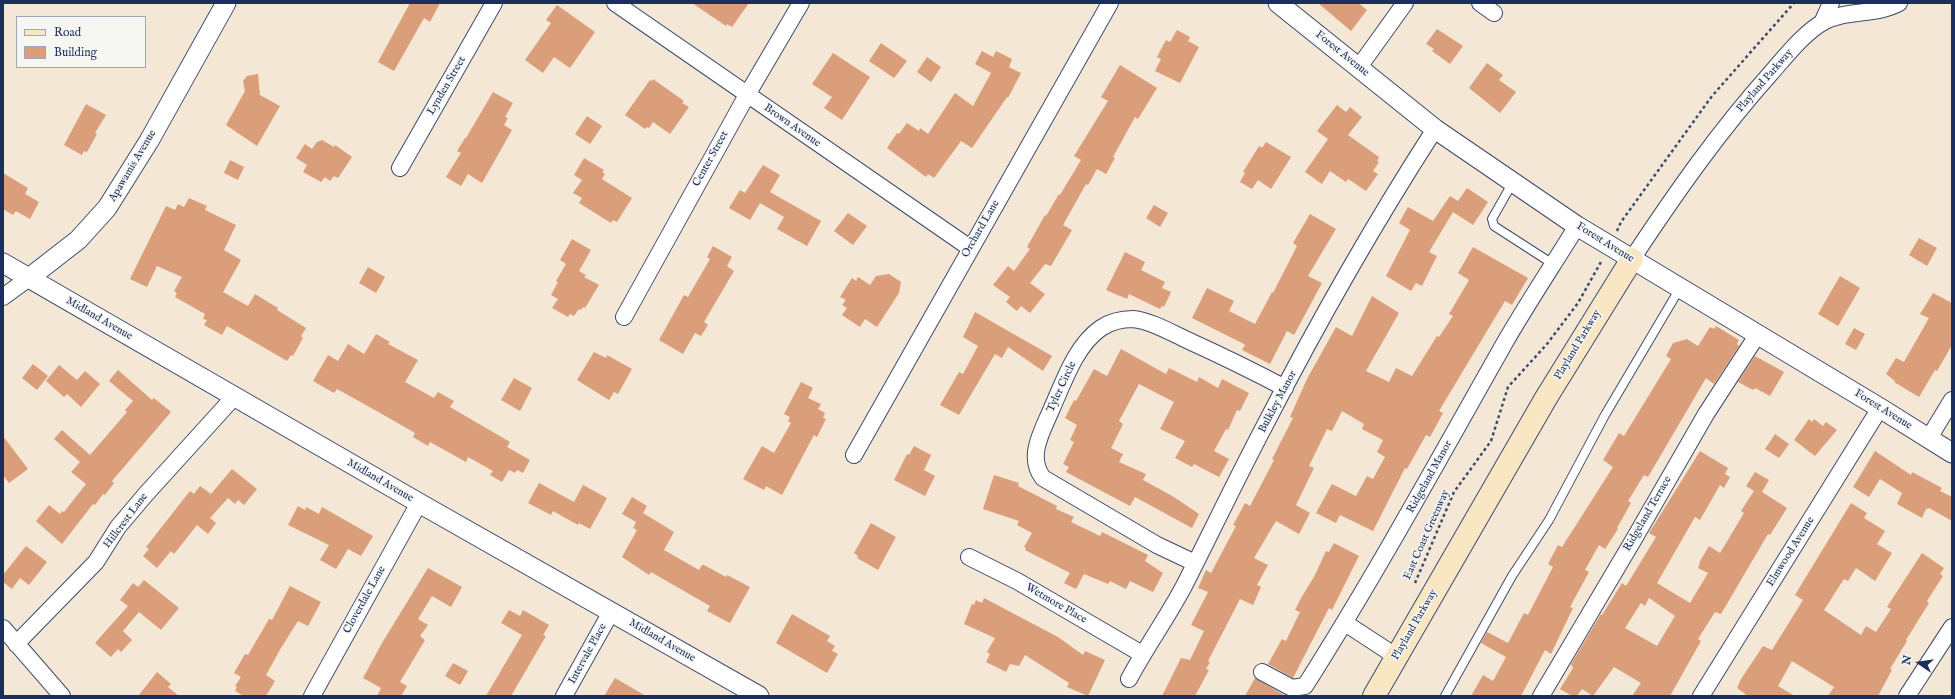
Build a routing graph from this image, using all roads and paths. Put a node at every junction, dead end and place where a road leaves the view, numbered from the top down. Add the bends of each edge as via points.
1 (226, 3) edge
2 (494, 3) edge
3 (615, 3) edge
4 (801, 3) edge
5 (1110, 3) edge
6 (1278, 3) edge
7 (1405, 3) edge
8 (1480, 3) edge
9 (1794, 3) edge
10 (1831, 3) edge
11 (1899, 3) edge
12 (1494, 13) dead end
13 (1822, 23) junction
14 (1359, 67) junction
15 (747, 95) junction
16 (1435, 129) junction
17 (400, 168) dead end
18 (1513, 182) junction
19 (1577, 226) junction
20 (1610, 246) junction
21 (970, 248) junction
22 (1632, 259) junction
23 (3, 263) edge
24 (1553, 264) junction
25 (29, 278) junction
26 (1680, 288) junction
27 (3, 297) edge
28 (624, 316) dead end
29 (1758, 334) junction
30 (1285, 388) junction
31 (234, 397) junction
32 (1952, 400) edge
33 (1880, 408) junction
34 (1929, 438) junction
35 (1952, 453) edge
36 (854, 455) dead end
37 (419, 503) junction
38 (969, 557) dead end
39 (1195, 563) junction
40 (1413, 587) dead end
41 (611, 612) junction
42 (1346, 623) junction
43 (1952, 627) edge
44 (3, 628) edge
45 (16, 644) junction
46 (1142, 654) junction
47 (1397, 657) junction
48 (1262, 672) dead end
49 (1129, 679) dead end
50 (62, 696) edge
51 (312, 696) edge
52 (564, 696) edge
53 (759, 696) edge
54 (1374, 696) edge
55 (1444, 696) edge
56 (1541, 696) edge
57 (1701, 696) edge
58 (1907, 696) edge

1 - 25 street, Apawamis Avenue via 149,141 108,208 78,240
2 - 17 street, Lynden Street
3 - 15 street, Brown Avenue
4 - 15 street, Center Street
5 - 21 street, Orchard Lane
6 - 14 street, Forest Avenue
7 - 14 street
8 - 12 street
9 - 20 path, East Coast Greenway via 1712,96 1622,222
10 - 13 street, Playland Parkway
11 - 13 street, Playland Parkway via 1880,10 1835,17
13 - 22 street, Playland Parkway via 1793,49 1735,114 1692,170
14 - 16 street, Forest Avenue
15 - 21 street, Brown Avenue
15 - 28 street, Center Street
16 - 18 street, Forest Avenue
16 - 30 street, Bulkley Manor via 1390,200
18 - 19 street, Forest Avenue
18 - 24 lane via 1492,219 1494,226
19 - 20 street, Forest Avenue
19 - 24 street, Ridgeland Manor
20 - 22 street, Forest Avenue
20 - 40 path, East Coast Greenway via 1578,303 1508,387 1491,441 1454,492
21 - 36 street, Orchard Lane
22 - 26 street, Forest Avenue
22 - 47 main road, Playland Parkway via 1550,391
23 - 25 street, Midland Avenue
24 - 42 street, Ridgeland Manor via 1505,343
25 - 27 street, Apawamis Avenue
25 - 31 street, Midland Avenue
26 - 29 street, Forest Avenue
26 - 55 lane via 1605,415 1549,520 1512,576
29 - 33 street, Forest Avenue
29 - 56 street, Ridgeland Terrace via 1706,414
30 - 39 street, Bulkley Manor
30 - 39 street, Tyler Circle via 1164,329 1133,319 1111,323 1101,328 1079,352 1070,369 1038,443 1035,458 1038,472 1069,494 1157,545
31 - 37 street, Midland Avenue
31 - 45 street, Hillcrest Lane via 118,527 96,562
32 - 34 street
33 - 34 street, Forest Avenue
33 - 57 street, Elmwood Avenue
34 - 35 street, Forest Avenue
37 - 41 street, Midland Avenue
37 - 51 street, Cloverdale Lane
38 - 46 street, Wetmore Place via 1017,581
39 - 46 street, Bulkley Manor via 1171,609
41 - 52 street, Intervale Place
41 - 53 street, Midland Avenue
42 - 47 street
42 - 48 street, Ridgeland Manor via 1305,686 1292,688
43 - 58 street
44 - 45 street
45 - 50 street
46 - 49 street, Bulkley Manor
47 - 54 main road, Playland Parkway

